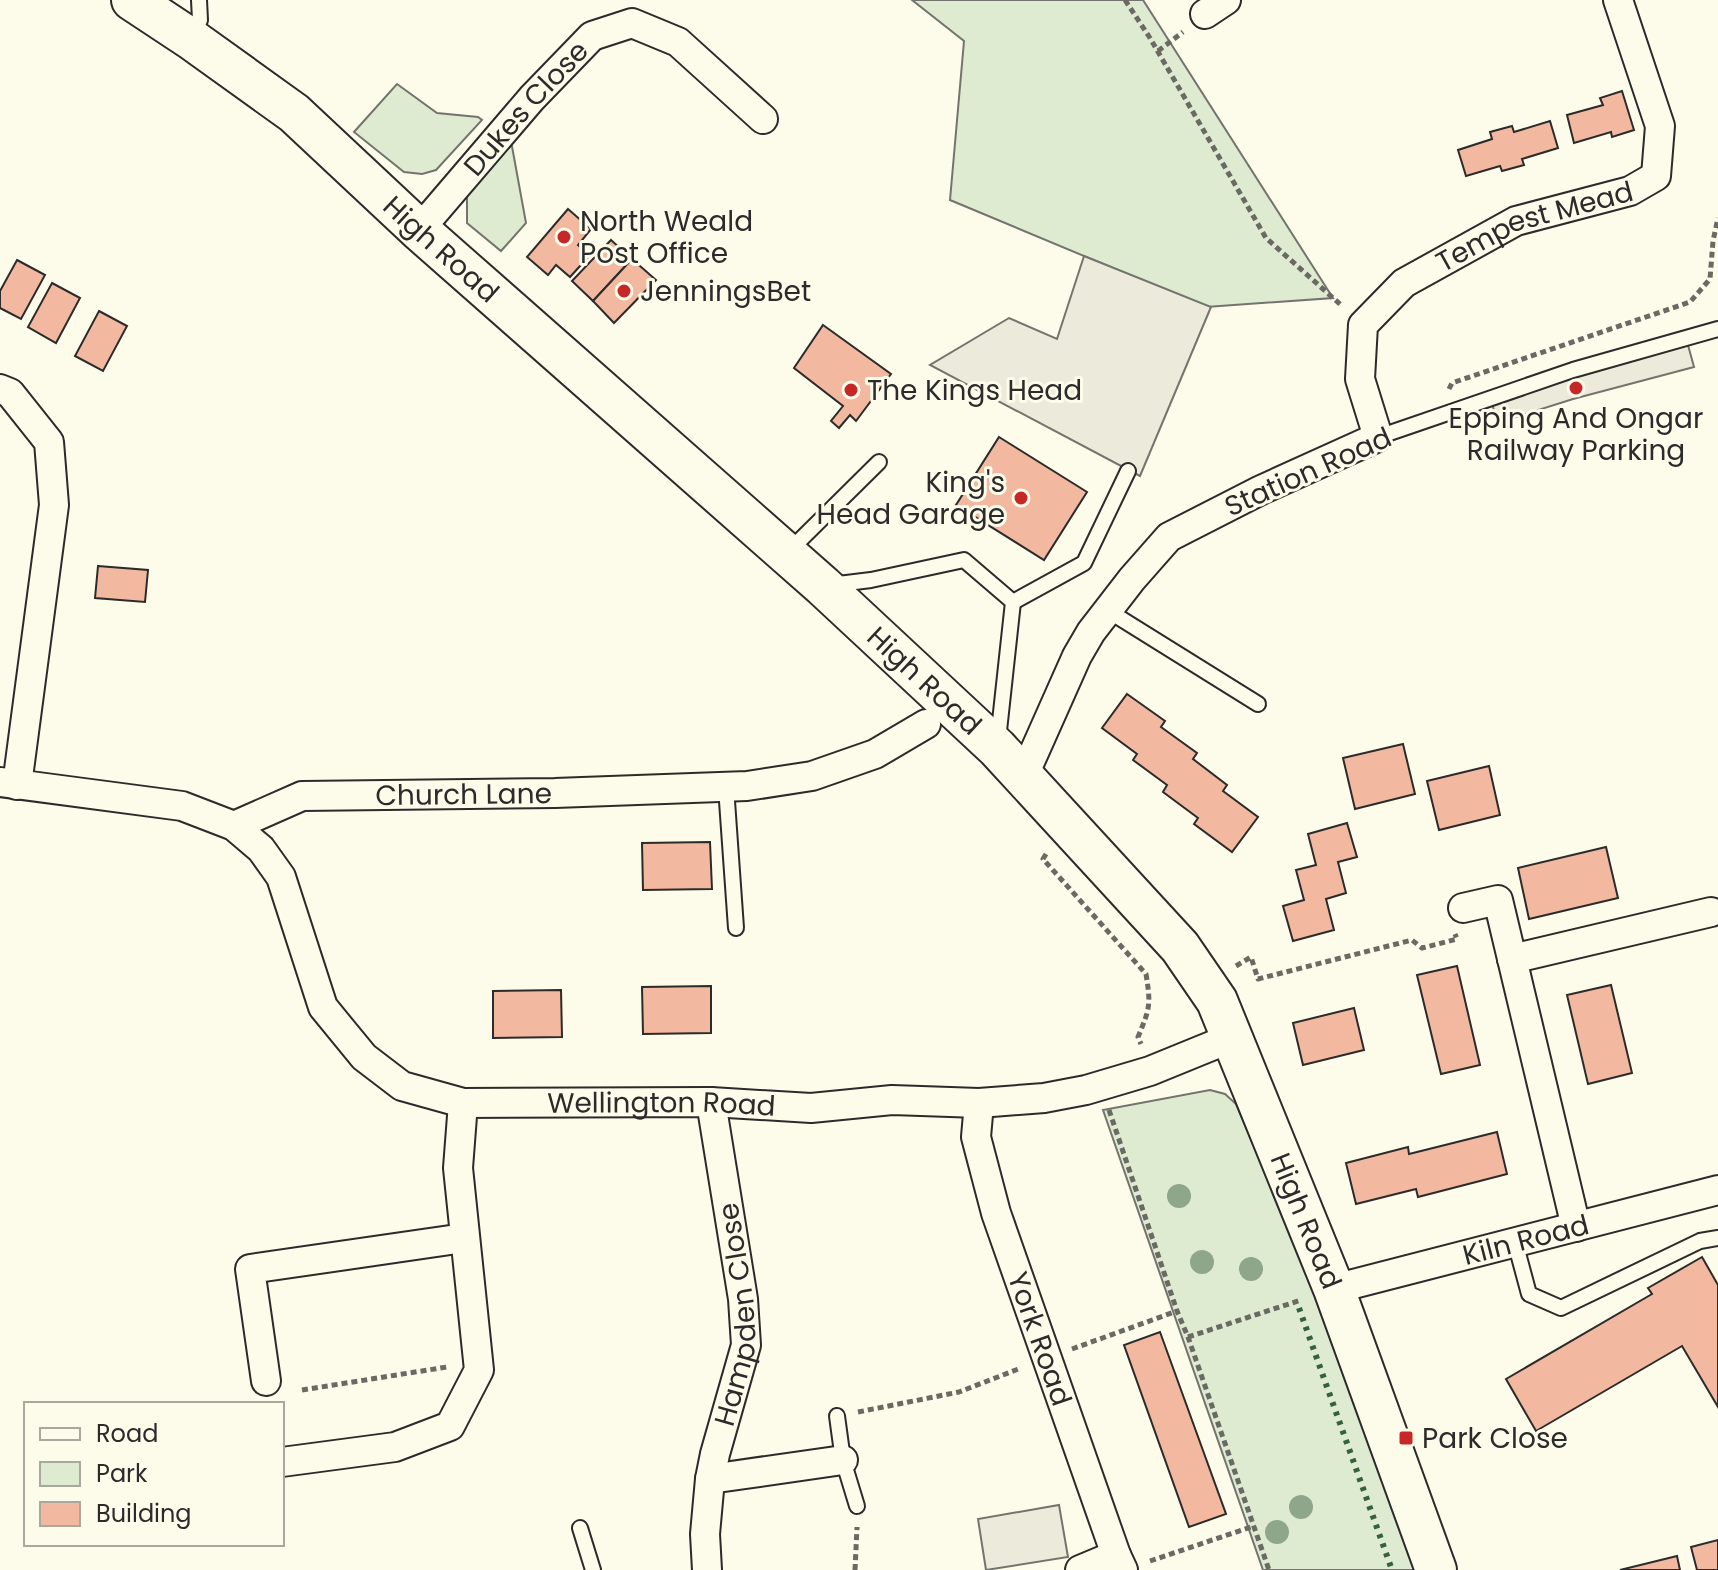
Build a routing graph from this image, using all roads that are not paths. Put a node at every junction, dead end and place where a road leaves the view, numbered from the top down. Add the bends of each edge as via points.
1 (132, 0) edge
2 (199, 0) edge
3 (1618, 0) edge
4 (191, 39) junction
5 (763, 119) dead end
6 (419, 230) junction
7 (1718, 329) edge
8 (0, 389) edge
9 (1378, 437) junction
10 (879, 462) dead end
11 (1128, 471) dead end
12 (786, 553) junction
13 (823, 586) junction
14 (1013, 602) junction
15 (1107, 610) junction
16 (1258, 704) dead end
17 (926, 724) dead end
18 (1010, 762) junction
19 (8, 783) edge
20 (726, 787) junction
21 (234, 826) junction
22 (1463, 908) road end
23 (1711, 912) dead end
24 (736, 928) dead end
25 (1512, 959) junction
26 (1231, 1038) junction
27 (711, 1102) junction
28 (463, 1103) junction
29 (979, 1103) junction
30 (1718, 1190) edge
31 (1576, 1227) junction
32 (464, 1238) junction
33 (1718, 1238) edge
34 (1515, 1242) junction
35 (1334, 1289) junction
36 (266, 1381) dead end
37 (837, 1416) road end
38 (843, 1460) junction
39 (284, 1462) edge
40 (710, 1479) junction
41 (857, 1506) road end
42 (580, 1528) dead end
43 (1120, 1562) edge
44 (593, 1570) edge
45 (707, 1570) edge
46 (1080, 1570) edge
47 (1436, 1570) edge

1 - 4 main road, High Road
2 - 4 lane via 200,20
3 - 9 street, Tempest Mead via 1660,126 1656,176 1630,191 1516,221 1404,283 1363,325 1360,379
4 - 6 main road, High Road via 294,113
5 - 6 street, Dukes Close via 678,42 632,23 592,36
6 - 12 main road, High Road
7 - 9 lane, Station Road via 1573,370
8 - 19 street via 10,393 49,442 54,505
9 - 15 street, Station Road via 1169,537
10 - 12 lane
11 - 14 lane via 1084,563
12 - 13 main road, High Road
13 - 14 lane via 964,560
13 - 18 main road, High Road
14 - 18 lane
15 - 16 lane
15 - 18 street, Station Road
17 - 20 street, Church Lane via 875,754 812,776
18 - 26 main road, High Road via 1180,947 1217,1001
19 - 21 street via 182,806
20 - 21 street, Church Lane via 302,796
20 - 24 lane
21 - 28 street, Wellington Road via 261,849 281,877 323,1007 364,1057 402,1086
22 - 25 street via 1498,900
23 - 25 street
25 - 31 street
26 - 29 street, Wellington Road via 1086,1090
26 - 35 main road, High Road
27 - 28 street, Wellington Road
27 - 29 street, Wellington Road via 811,1108 892,1100
27 - 40 street, Hampden Close via 746,1345
28 - 32 street via 458,1168
29 - 43 street, York Road via 976,1137 996,1213
30 - 31 street, Kiln Road
31 - 34 street, Kiln Road
32 - 36 street via 250,1269
32 - 39 street via 479,1370 450,1426 395,1447
33 - 34 lane via 1700,1241 1561,1308 1529,1294
34 - 35 street, Kiln Road
35 - 47 main road, High Road
37 - 38 lane
38 - 40 street
38 - 41 lane
40 - 45 street, Hampden Close
42 - 44 lane
43 - 46 street

